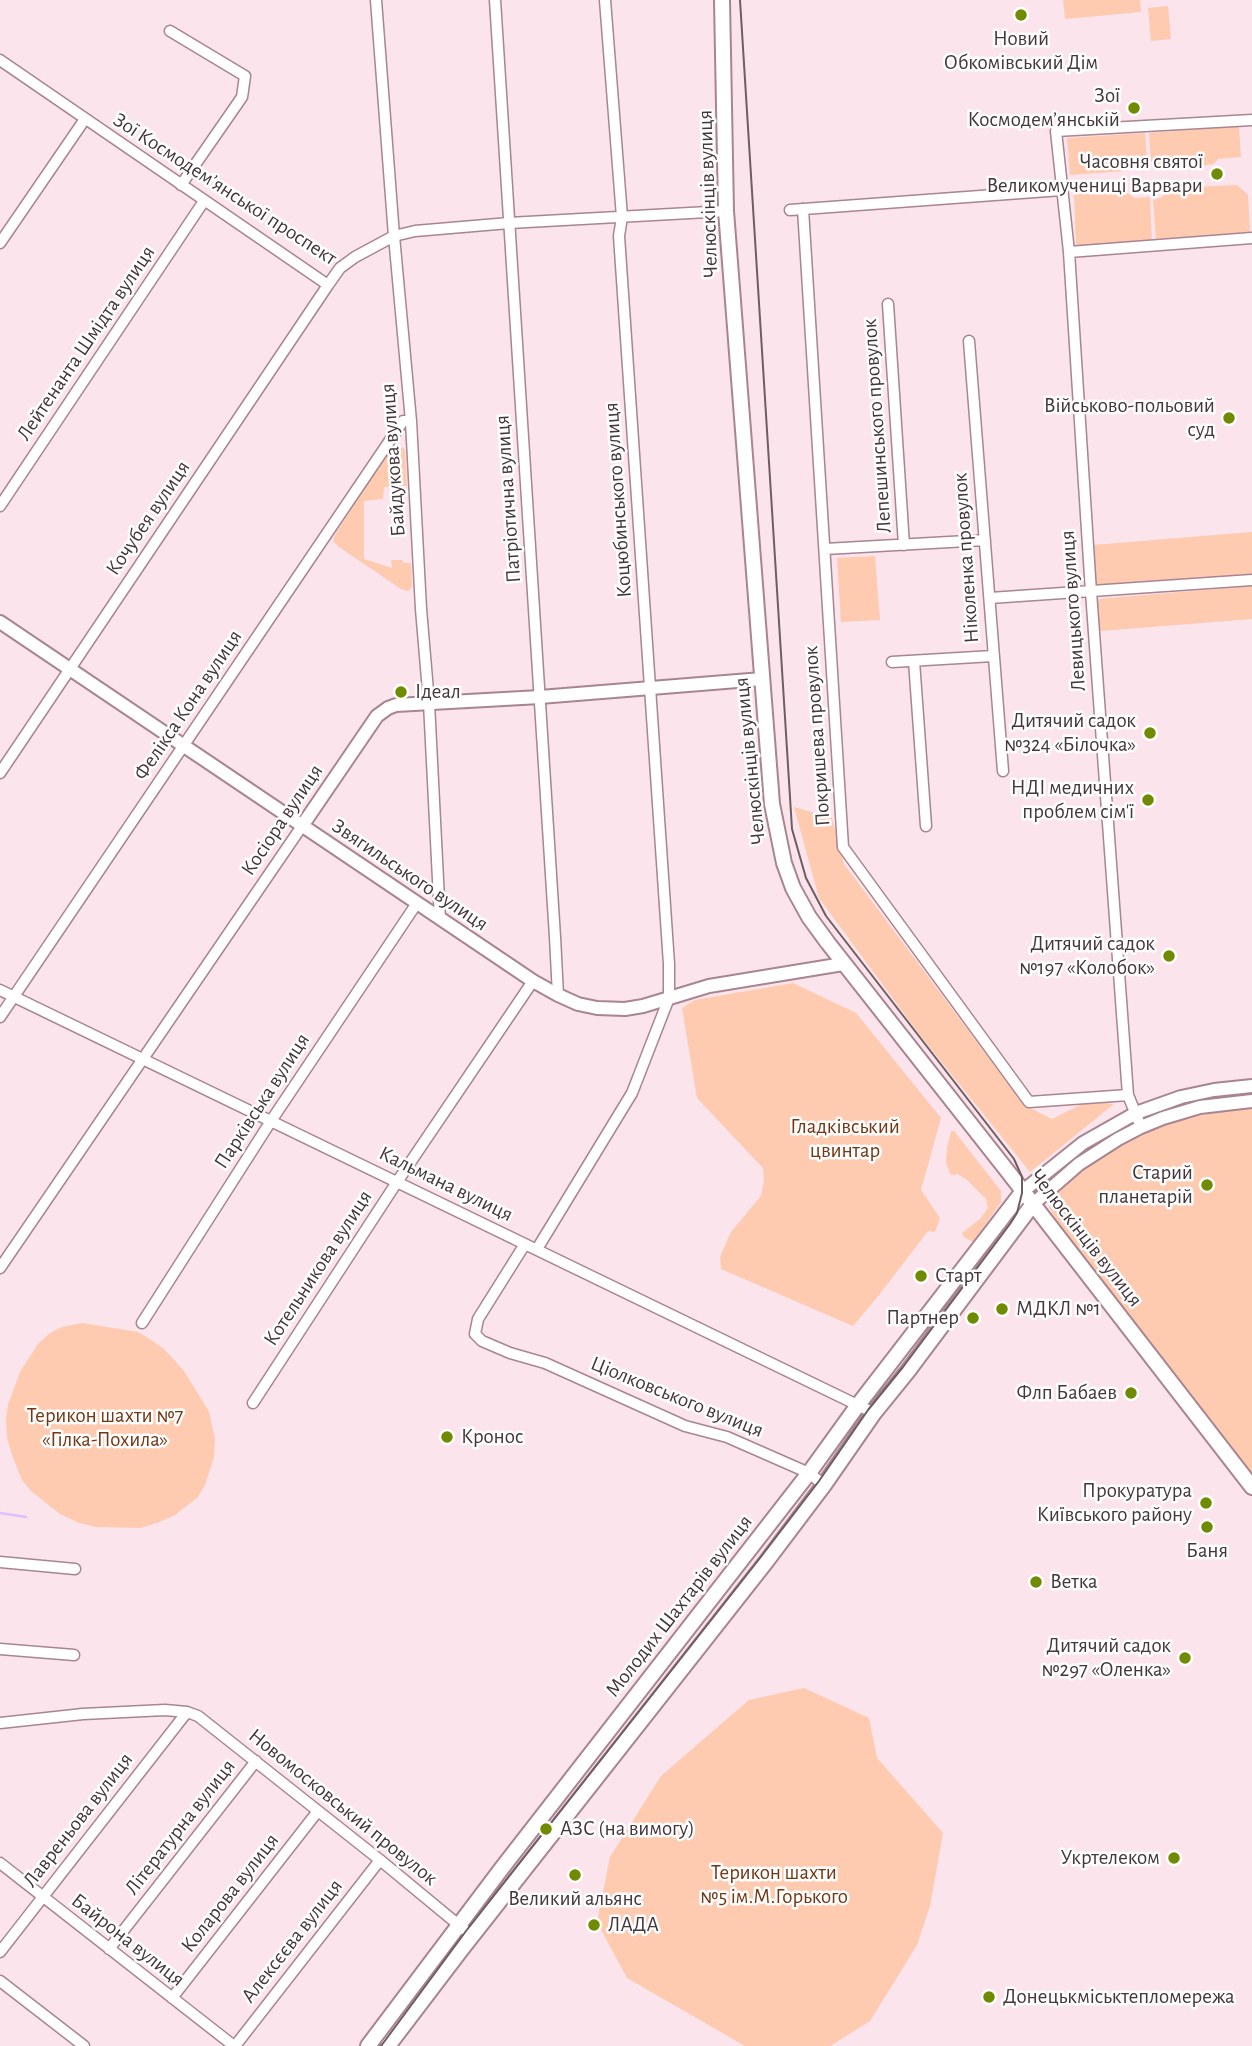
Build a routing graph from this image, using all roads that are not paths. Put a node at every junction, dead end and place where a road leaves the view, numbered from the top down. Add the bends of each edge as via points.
1 (376, 0) edge
2 (495, 0) edge
3 (605, 0) edge
4 (722, 0) edge
5 (170, 31) dead end
6 (0, 60) edge
7 (85, 119) junction
8 (1252, 120) edge
9 (181, 185) junction
10 (1062, 190) junction
11 (204, 201) junction
12 (803, 209) junction
13 (790, 210) dead end
14 (726, 211) junction
15 (622, 217) junction
16 (509, 223) junction
17 (394, 236) junction
18 (1252, 238) edge
19 (0, 243) edge
20 (1069, 252) junction
21 (328, 285) junction
22 (888, 304) dead end
23 (969, 341) dead end
24 (411, 421) junction
25 (0, 506) edge
26 (985, 540) junction
27 (905, 545) junction
28 (825, 550) junction
29 (1252, 580) edge
30 (1091, 592) junction
31 (990, 598) junction
32 (0, 622) edge
33 (993, 656) junction
34 (914, 661) junction
35 (892, 662) dead end
36 (71, 669) junction
37 (762, 680) junction
38 (650, 687) junction
39 (540, 697) junction
40 (429, 703) junction
41 (184, 746) junction
42 (1003, 771) dead end
43 (0, 773) edge
44 (926, 825) dead end
45 (302, 826) junction
46 (417, 903) junction
47 (440, 919) junction
48 (843, 964) junction
49 (533, 981) junction
50 (0, 990) edge
51 (558, 995) junction
52 (14, 996) junction
53 (669, 998) junction
54 (0, 1017) edge
55 (143, 1059) junction
56 (1252, 1086) edge
57 (1128, 1095) junction
58 (1252, 1101) edge
59 (1136, 1113) junction
60 (271, 1121) junction
61 (1141, 1127) junction
62 (397, 1182) junction
63 (1023, 1191) junction
64 (1033, 1205) junction
65 (525, 1244) junction
66 (537, 1249) junction
67 (0, 1268) edge
68 (142, 1323) dead end
69 (253, 1403) dead end
70 (858, 1405) junction
71 (874, 1413) junction
72 (808, 1473) junction
73 (824, 1485) junction
74 (1252, 1487) edge
75 (0, 1562) edge
76 (75, 1569) dead end
77 (0, 1648) edge
78 (74, 1656) dead end
79 (187, 1712) junction
80 (0, 1723) edge
81 (256, 1762) junction
82 (318, 1811) junction
83 (380, 1860) junction
84 (0, 1863) edge
85 (42, 1896) junction
86 (458, 1926) junction
87 (472, 1936) junction
88 (109, 1949) junction
89 (0, 1952) edge
90 (0, 1981) edge
91 (172, 1998) junction
92 (84, 2046) edge
93 (234, 2046) edge
94 (368, 2046) edge
95 (388, 2046) edge

1 - 17 street, Байдукова вулиця
2 - 16 street, Патріотична вулиця
3 - 15 street, Коцюбинського вулиця
4 - 14 main road, Челюскінців вулиця
5 - 9 street via 245,76 242,96
6 - 7 street, Зої Космодем’янської проспект
7 - 9 street, Зої Космодем’янської проспект
7 - 19 street
8 - 10 street, Левицького вулиця via 1056,131
9 - 11 street, Зої Космодем’янської проспект
10 - 12 street
10 - 20 street, Левицького вулиця
11 - 21 street, Зої Космодем’янської проспект
11 - 25 street, Лейтенанта Шмідта вулиця
12 - 13 street
12 - 28 street, Покришева провулок
14 - 15 street, Зої Космодем’янської проспект
14 - 37 main road, Челюскінців вулиця
15 - 16 street, Зої Космодем’янської проспект
15 - 38 street, Коцюбинського вулиця via 619,236
16 - 17 street, Зої Космодем’янської проспект
16 - 39 street, Патріотична вулиця
17 - 21 street, Зої Космодем’янської проспект via 340,268
17 - 24 street, Байдукова вулиця
18 - 20 street
20 - 30 street, Левицького вулиця
21 - 36 street, Кочубея вулиця
22 - 27 street, Лепешинського провулок
23 - 26 street, Ніколенка провулок
24 - 40 street, Байдукова вулиця
24 - 41 street, Фелікса Кона вулиця via 403,421
26 - 27 street
26 - 31 street, Ніколенка провулок
27 - 28 street
28 - 57 street, Покришева провулок via 843,847 1029,1102
29 - 30 street
30 - 31 street
30 - 57 street, Левицького вулиця
31 - 33 street, Ніколенка провулок
32 - 36 street, Звягильського вулиця
33 - 34 street
33 - 42 street, Ніколенка провулок
34 - 35 street
34 - 44 street
36 - 41 street, Звягильського вулиця
36 - 43 street, Кочубея вулиця
37 - 38 street, Косіора вулиця
37 - 48 main road, Челюскінців вулиця via 772,804 784,863 808,917
38 - 39 street, Косіора вулиця
38 - 53 street, Коцюбинського вулиця
39 - 40 street, Косіора вулиця
39 - 51 street, Патріотична вулиця
40 - 45 street, Косіора вулиця via 396,705 377,716
40 - 47 street, Байдукова вулиця
41 - 45 street, Звягильського вулиця
41 - 52 street, Фелікса Кона вулиця
45 - 46 street, Звягильського вулиця
45 - 55 street, Косіора вулиця
46 - 47 street, Звягильського вулиця
46 - 60 street, Парківська вулиця
47 - 49 street, Звягильського вулиця
48 - 53 street, Звягильського вулиця via 709,986
48 - 63 main road, Челюскінців вулиця
49 - 51 street, Звягильського вулиця
49 - 62 street, Котельникова вулиця
50 - 52 street, Кальмана вулиця
51 - 53 street, Звягильського вулиця via 597,1008 625,1009
52 - 54 street, Фелікса Кона вулиця
52 - 55 street, Кальмана вулиця
53 - 66 street via 632,1093
55 - 60 street, Кальмана вулиця
55 - 67 street, Косіора вулиця
56 - 59 street via 1192,1095
57 - 59 street, Левицького вулиця
58 - 61 street via 1200,1108
59 - 61 street, Левицького вулиця
59 - 63 street via 1083,1143
60 - 62 street, Кальмана вулиця
60 - 68 street, Парківська вулиця
61 - 64 street via 1079,1164
62 - 65 street, Кальмана вулиця
62 - 69 street, Котельникова вулиця
63 - 64 main road, Челюскінців вулиця
63 - 70 main road, Молодих Шахтарів вулиця
64 - 71 main road, Молодих Шахтарів вулиця
64 - 74 main road, Челюскінців вулиця
65 - 66 street, Кальмана вулиця
65 - 72 street, Ціолковського вулиця via 478,1320 475,1334 482,1341
66 - 70 street, Кальмана вулиця
70 - 71 street, Кальмана вулиця
70 - 72 main road, Молодих Шахтарів вулиця
71 - 73 main road, Молодих Шахтарів вулиця
72 - 73 street, Ціолковського вулиця
72 - 86 main road, Молодих Шахтарів вулиця
73 - 87 main road, Молодих Шахтарів вулиця
75 - 76 street
77 - 78 street
79 - 80 street via 83,1714
79 - 81 street, Новомосковський провулок
79 - 85 street, Лавреньова вулиця
81 - 82 street, Новомосковський провулок
81 - 88 street, Літературна вулиця
82 - 83 street, Новомосковський провулок
82 - 91 street, Коларова вулиця
83 - 86 street, Новомосковський провулок
83 - 93 street, Алексєєва вулиця
84 - 85 street, Байрона вулиця
85 - 88 street, Байрона вулиця
85 - 89 street, Лавреньова вулиця
86 - 87 street, Новомосковський провулок
86 - 94 main road, Молодих Шахтарів вулиця
87 - 95 main road, Молодих Шахтарів вулиця
88 - 91 street, Байрона вулиця
90 - 92 street
91 - 93 street, Байрона вулиця

